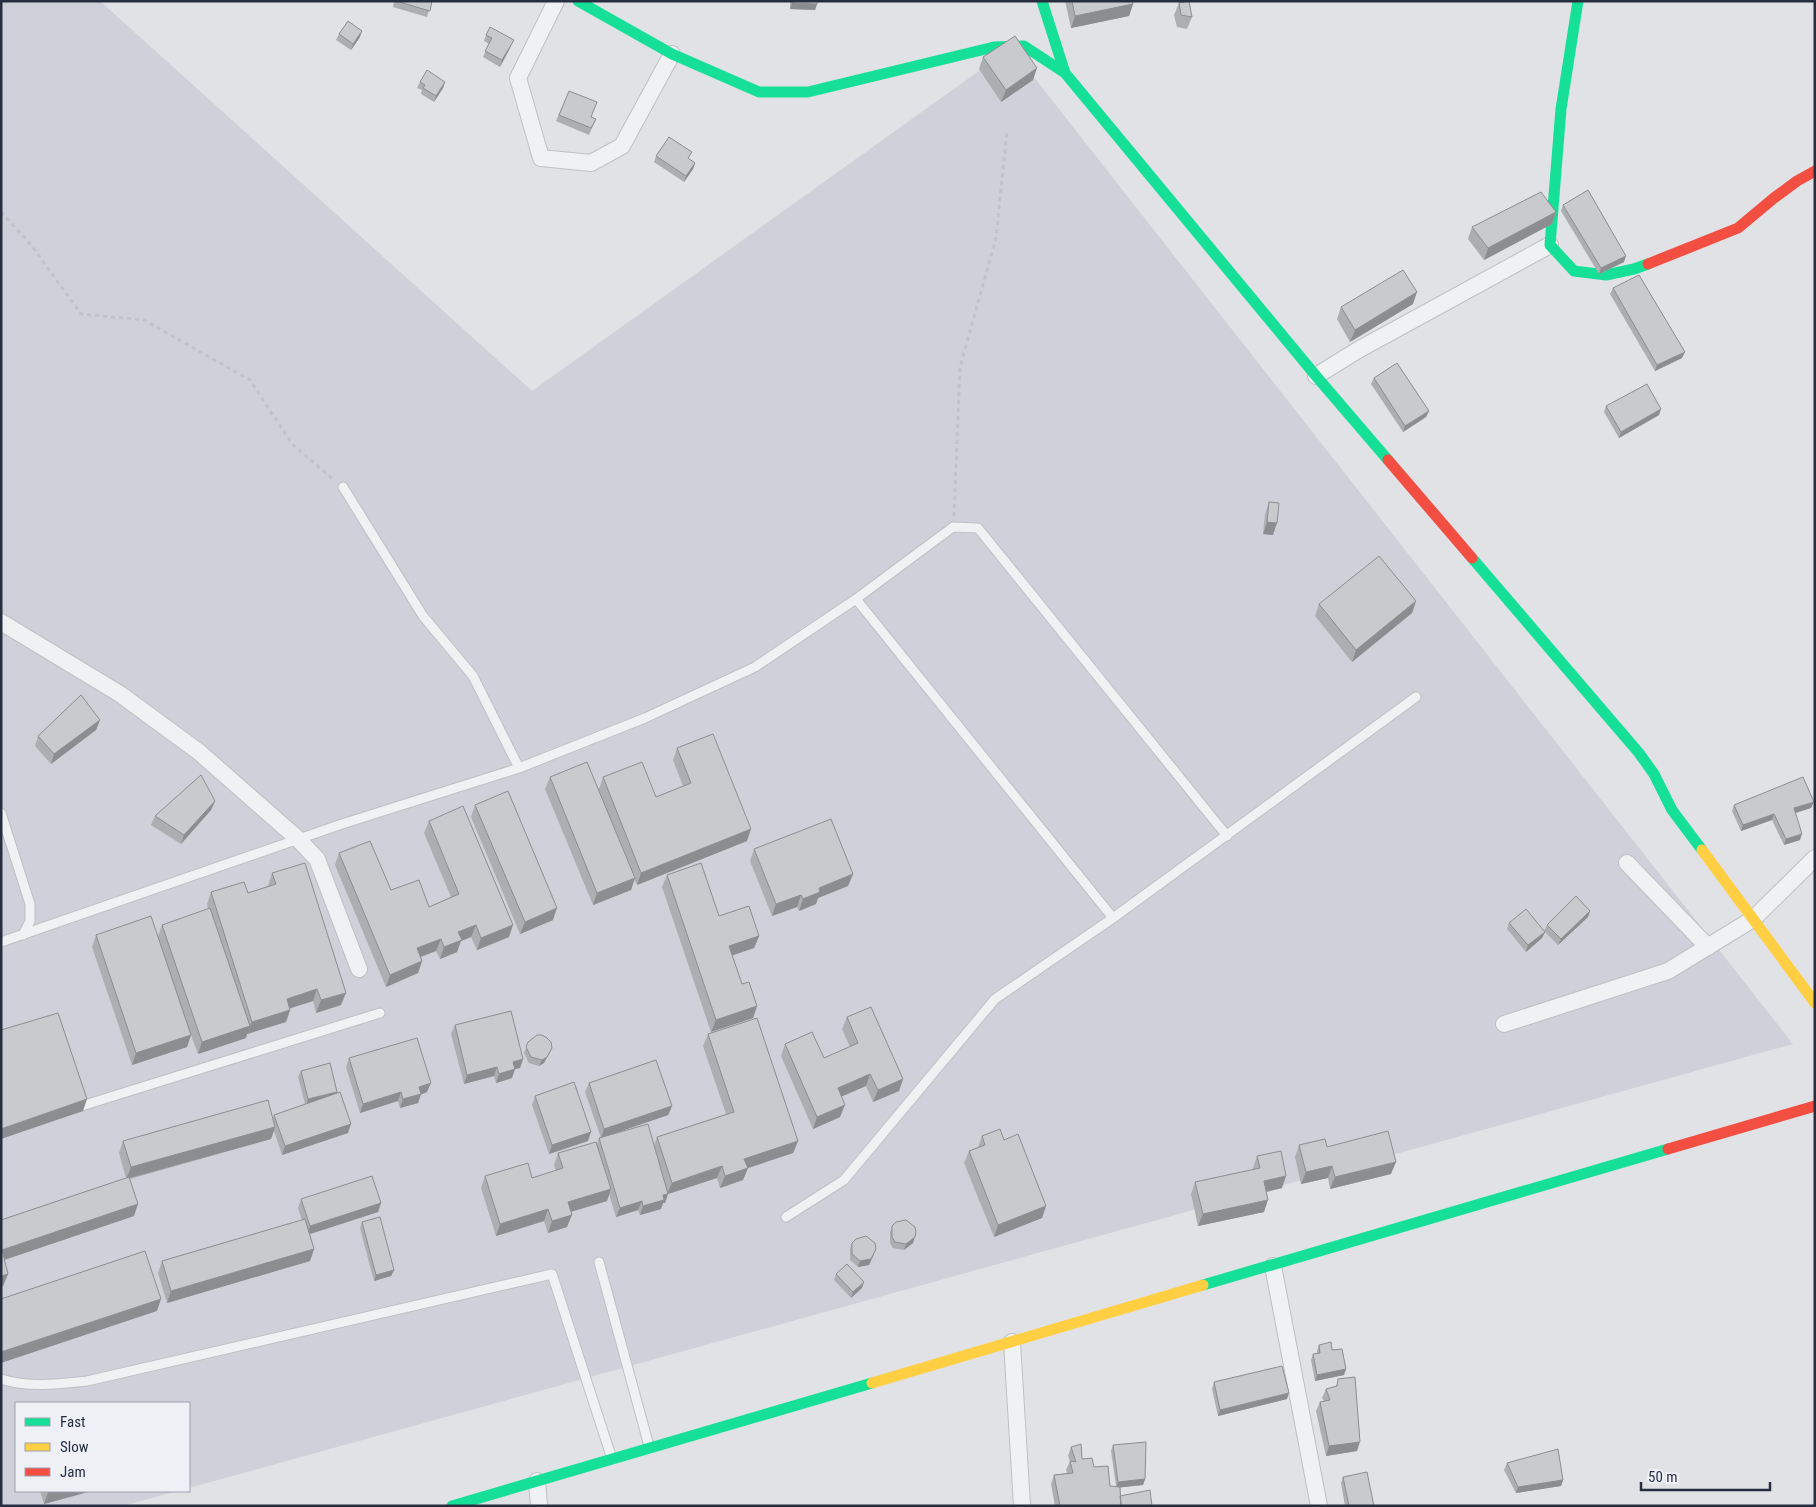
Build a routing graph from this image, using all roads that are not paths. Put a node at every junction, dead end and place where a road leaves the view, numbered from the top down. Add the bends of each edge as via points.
1 (556, 1) edge
2 (578, 1) edge
3 (1042, 1) edge
4 (1578, 1) edge
5 (672, 54) junction
6 (1065, 73) junction
7 (1815, 171) edge
8 (1550, 245) junction
9 (1316, 376) junction
10 (343, 487) road end
11 (856, 599) junction
12 (1, 622) edge
13 (1416, 697) dead end
14 (519, 768) junction
15 (1, 813) edge
16 (1226, 836) junction
17 (298, 839) junction
18 (6, 842) edge
19 (1815, 858) edge
20 (1627, 863) dead end
21 (1113, 918) junction
22 (1753, 919) junction
23 (23, 935) junction
24 (1, 942) edge
25 (1708, 947) junction
26 (360, 969) dead end
27 (1815, 1003) edge
28 (380, 1013) dead end
29 (1504, 1024) dead end
30 (1815, 1106) edge
31 (68, 1111) edge
32 (1782, 1116) junction
33 (1801, 1120) dead end
34 (786, 1217) dead end
35 (599, 1262) dead end
36 (1273, 1266) junction
37 (1012, 1342) junction
38 (1, 1379) edge
39 (650, 1448) junction
40 (612, 1459) junction
41 (537, 1481) junction
42 (452, 1506) edge
43 (539, 1506) edge
44 (1022, 1506) edge
45 (1319, 1506) edge

1 - 5 street via 518,78 541,158 591,162 622,146
2 - 5 street
3 - 6 street
4 - 8 street via 1561,109
5 - 6 street via 759,92 808,92 994,47 1024,46
6 - 9 street
7 - 8 street via 1774,198 1738,228 1634,269 1606,275 1574,271
8 - 9 street
9 - 22 street via 1639,753 1672,810
10 - 14 lane via 423,616 473,676
11 - 14 lane via 755,667 645,718
11 - 16 lane via 953,527 978,528
11 - 21 lane
12 - 17 street via 120,694 199,752
13 - 16 lane
14 - 17 lane
15 - 18 lane
16 - 21 lane
17 - 23 lane
17 - 26 street via 317,858
18 - 23 lane via 30,904 30,921
19 - 22 street
20 - 25 street
21 - 34 lane via 995,999 844,1180
22 - 25 street
22 - 27 street
23 - 24 lane
25 - 29 street via 1668,971
28 - 31 lane
30 - 32 street
32 - 33 street
32 - 36 street
35 - 39 lane
36 - 37 street
36 - 45 street
37 - 39 street
37 - 44 street
38 - 40 lane via 48,1385 87,1380 552,1274
39 - 40 street
40 - 41 street
41 - 42 street
41 - 43 street

